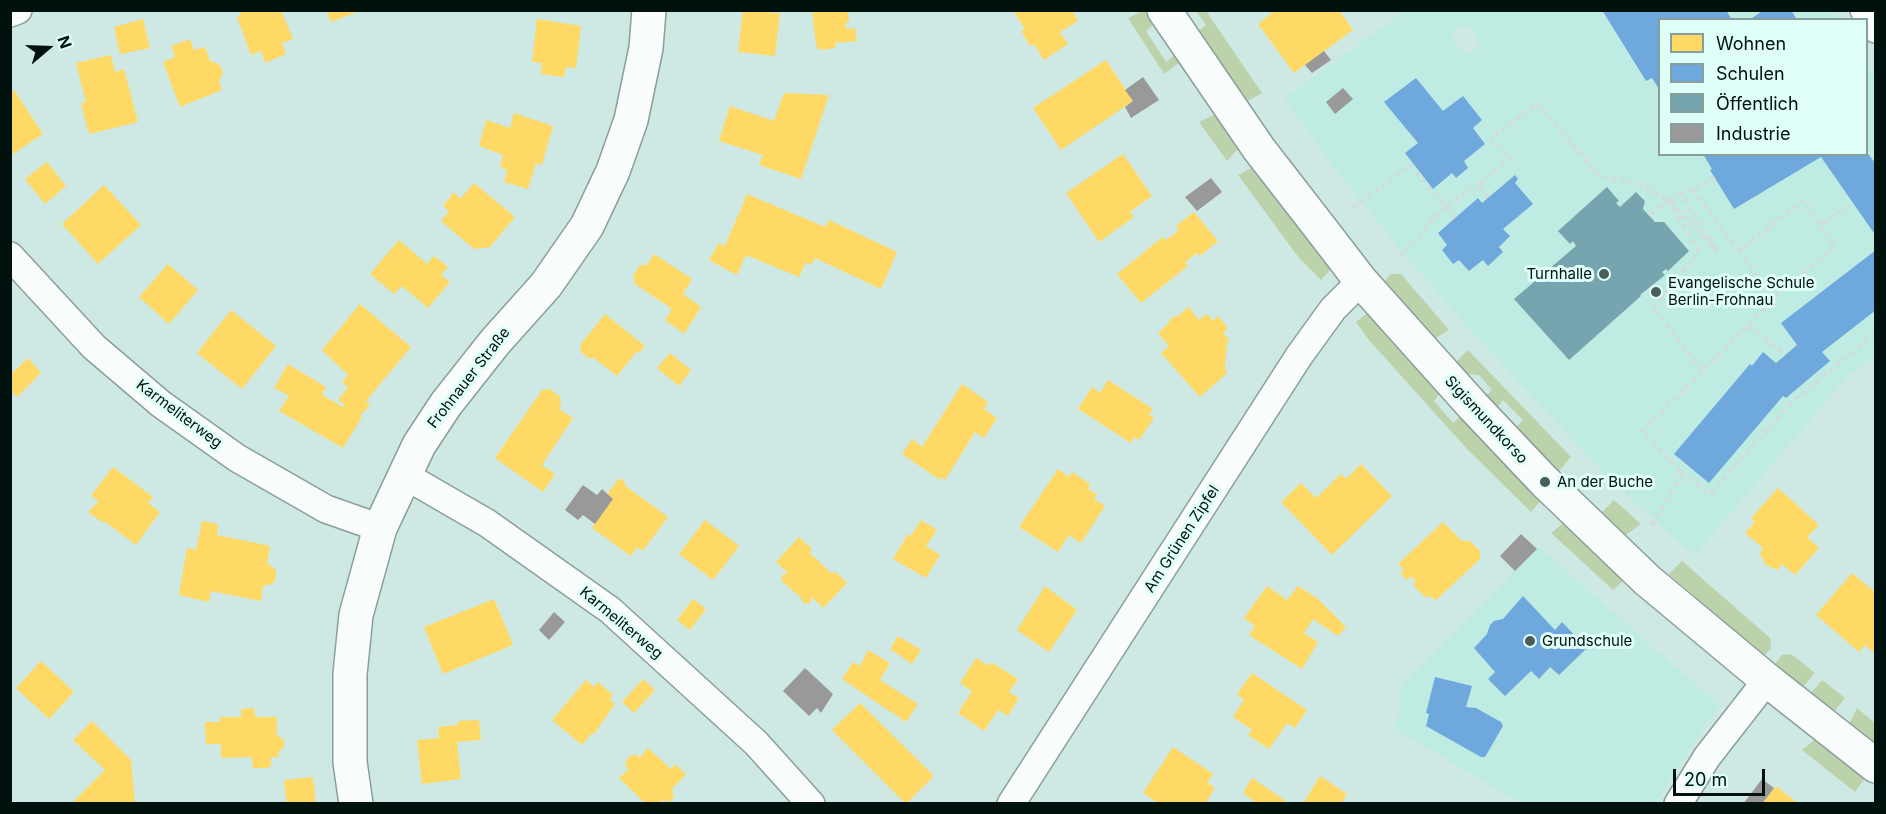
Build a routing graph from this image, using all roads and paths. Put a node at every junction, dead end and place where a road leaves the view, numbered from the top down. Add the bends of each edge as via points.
1 (18, 10) edge
2 (649, 10) edge
3 (1164, 10) edge
4 (1864, 10) edge
5 (10, 13) edge
6 (1875, 29) edge
7 (1715, 178) dead end
8 (1478, 184) junction
9 (1692, 189) junction
10 (1681, 194) junction
11 (1488, 197) dead end
12 (1669, 200) junction
13 (1853, 203) dead end
14 (1445, 207) junction
15 (1353, 208) dead end
16 (1649, 215) dead end
17 (1455, 218) dead end
18 (1820, 225) junction
19 (1739, 250) junction
20 (10, 256) edge
21 (1397, 259) dead end
22 (1361, 281) junction
23 (1773, 299) junction
24 (1749, 325) junction
25 (1875, 333) edge
26 (1785, 355) dead end
27 (1703, 371) junction
28 (1682, 473) junction
29 (404, 475) junction
30 (1652, 525) dead end
31 (380, 528) junction
32 (1767, 680) junction
33 (1875, 766) edge
34 (356, 804) edge
35 (811, 804) edge
36 (1011, 804) edge
37 (1678, 804) edge

1 - 5 street
2 - 29 street, Frohnauer Straße via 646,48 631,120 587,226 546,285 446,404
3 - 22 street, Sigismundkorso via 1259,149
4 - 6 street
7 - 9 path
8 - 11 path
8 - 12 path via 1510,159 1491,138 1538,103 1599,176 1645,186
8 - 14 path
9 - 10 path
9 - 19 path
10 - 12 path
10 - 12 path via 1718,252
12 - 16 path
12 - 27 path via 1699,252 1653,307
13 - 18 path
14 - 15 path via 1410,165
14 - 17 path
14 - 21 path
18 - 19 path via 1804,201
18 - 23 path via 1835,247
19 - 23 path
20 - 31 street, Karmeliterweg via 94,347 161,404 237,458 326,509
22 - 32 street, Sigismundkorso via 1545,482 1647,580
22 - 36 street, Am Grünen Zipfel via 1333,309 1299,356
23 - 24 path
24 - 26 path
24 - 27 path
25 - 28 path via 1790,404 1710,494
27 - 28 path via 1642,431
28 - 30 path
29 - 31 street, Frohnauer Straße
29 - 35 street, Karmeliterweg via 487,523 610,610 756,743
31 - 34 street, Frohnauer Straße via 356,615 350,674 350,762
32 - 33 street, Sigismundkorso
32 - 37 street via 1707,757

